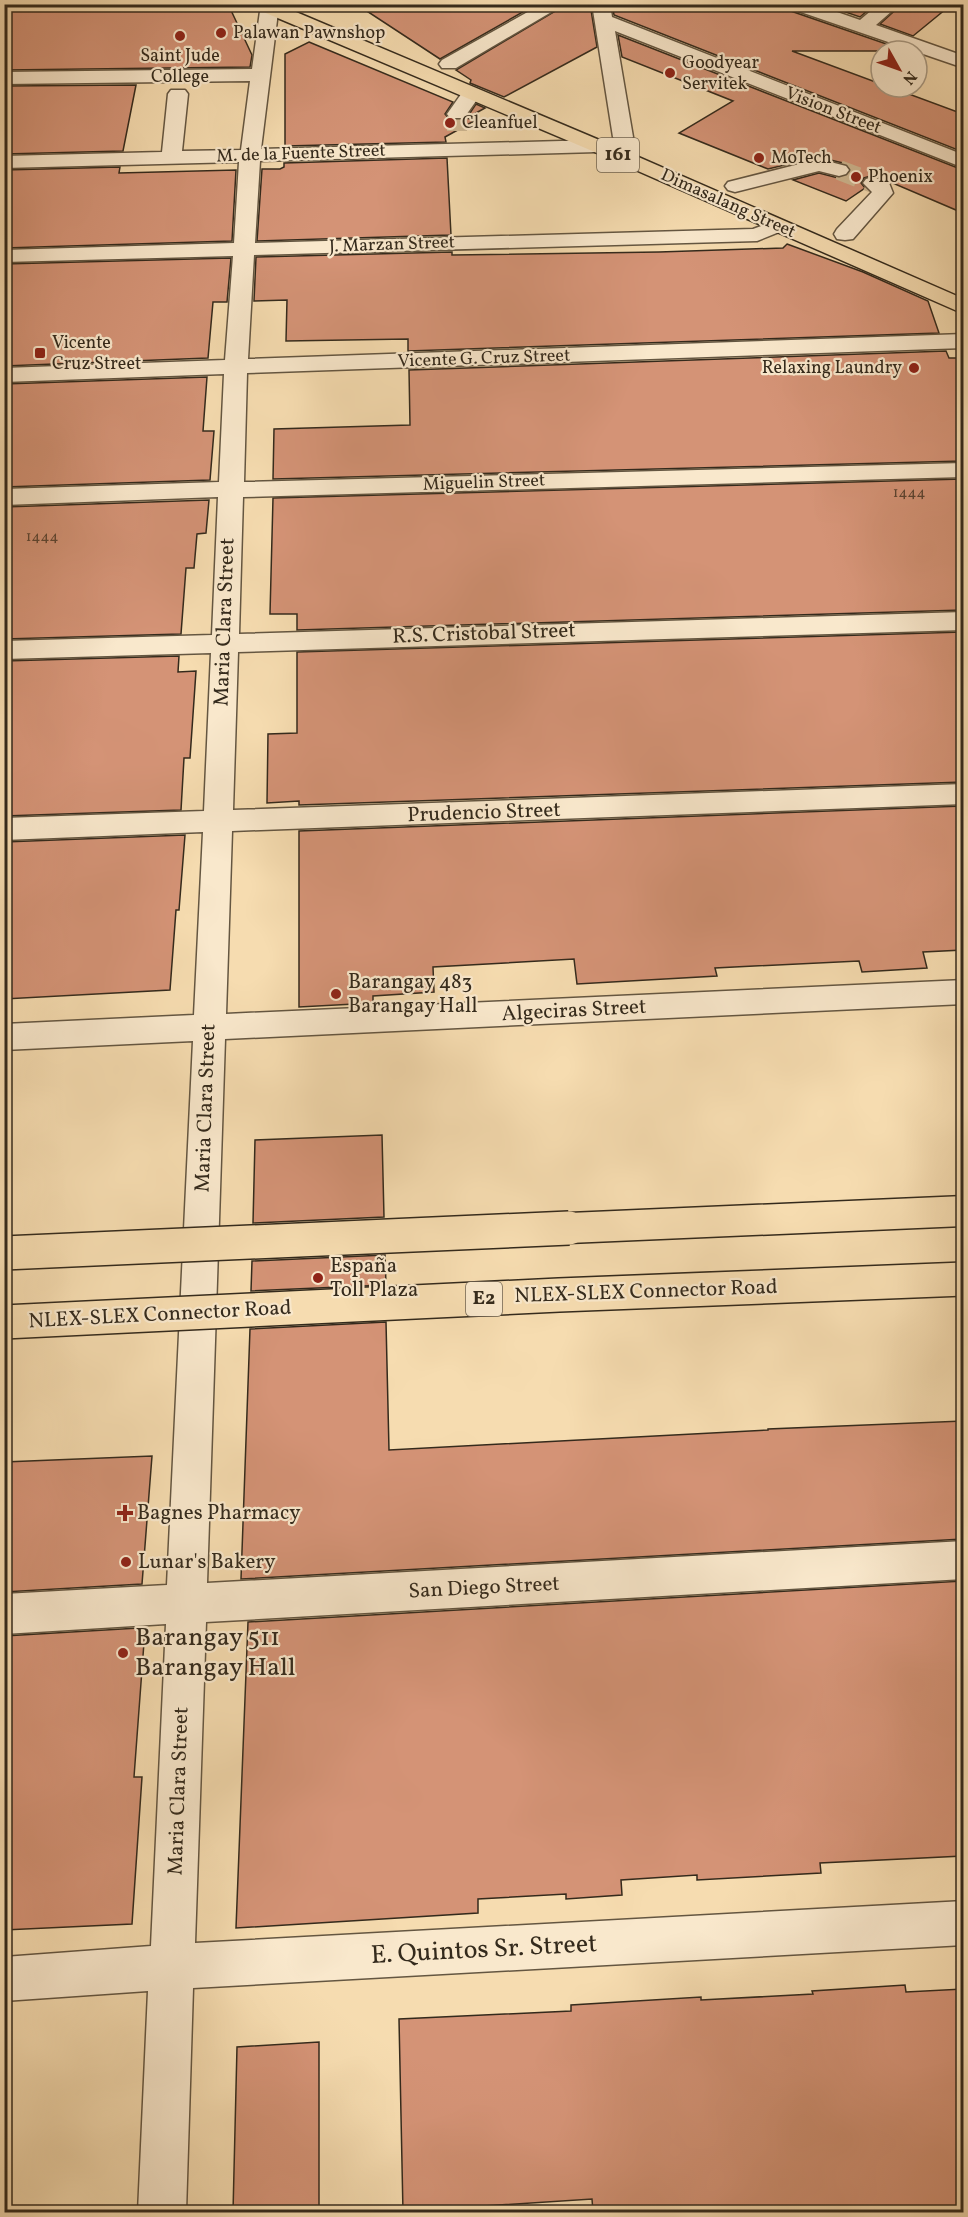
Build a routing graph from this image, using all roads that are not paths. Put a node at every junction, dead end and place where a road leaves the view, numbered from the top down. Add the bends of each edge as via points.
1 (556, 4) edge
2 (795, 4) edge
3 (891, 4) edge
4 (267, 6) edge
5 (602, 12) edge
6 (861, 28) junction
7 (427, 55) dead end
8 (963, 62) edge
9 (449, 64) junction
10 (260, 75) junction
11 (4, 78) edge
12 (178, 94) dead end
13 (471, 94) junction
14 (460, 131) junction
15 (623, 137) junction
16 (597, 146) junction
17 (250, 156) junction
18 (171, 157) junction
19 (4, 162) edge
20 (963, 162) edge
21 (839, 170) tunnel mouth
22 (873, 183) dead end
23 (735, 186) junction
24 (777, 226) junction
25 (845, 234) junction
26 (245, 249) junction
27 (4, 256) edge
28 (963, 285) edge
29 (963, 307) edge
30 (963, 341) edge
31 (236, 368) junction
32 (4, 375) edge
33 (963, 470) edge
34 (231, 490) junction
35 (4, 497) edge
36 (963, 621) edge
37 (225, 642) junction
38 (4, 650) edge
39 (963, 794) edge
40 (218, 823) junction
41 (4, 829) edge
42 (963, 992) edge
43 (210, 1028) junction
44 (4, 1036) edge
45 (963, 1211) edge
46 (4, 1253) edge
47 (963, 1279) edge
48 (4, 1322) edge
49 (963, 1560) edge
50 (187, 1605) junction
51 (4, 1614) edge
52 (963, 1923) edge
53 (172, 1967) junction
54 (4, 1979) edge
55 (162, 2212) edge

1 - 9 street
2 - 6 street
3 - 6 street
4 - 10 street, Maria Clara Street
4 - 13 main road, Dimasalang Street / 161
5 - 15 street
5 - 20 street, Vision Street
6 - 8 street
7 - 9 main road, Dimasalang Street / 161
9 - 15 main road, Dimasalang Street / 161
10 - 11 street
10 - 17 street, Maria Clara Street
12 - 18 street
13 - 14 street
13 - 16 main road, Dimasalang Street / 161
14 - 16 street, M. de la Fuente Street
14 - 17 street, M. de la Fuente Street
15 - 23 main road, Dimasalang Street / 161
16 - 24 main road, Dimasalang Street / 161
17 - 18 street, M. de la Fuente Street
17 - 26 street, Maria Clara Street
18 - 19 street, M. de la Fuente Street
21 - 23 street via 819,165
22 - 25 street via 882,187 883,194
23 - 25 main road, Dimasalang Street / 161
24 - 26 street, J. Marzan Street via 758,235
24 - 29 main road, Dimasalang Street / 161
25 - 28 main road, Dimasalang Street / 161
26 - 27 street, J. Marzan Street
26 - 31 street, Maria Clara Street
30 - 31 street, Vicente G. Cruz Street
31 - 32 street, Vicente G. Cruz Street
31 - 34 street, Maria Clara Street
33 - 34 street, Miguelin Street
34 - 35 street, Miguelin Street
34 - 37 street, Maria Clara Street
36 - 37 street, R.S. Cristobal Street
37 - 38 street, R.S. Cristobal Street
37 - 40 street, Maria Clara Street
39 - 40 street, Prudencio Street
40 - 41 street, Prudencio Street
40 - 43 street, Maria Clara Street
42 - 43 street, Algeciras Street
43 - 44 street, Algeciras Street
43 - 50 street, Maria Clara Street
45 - 46 main road, bridge
47 - 48 main road, NLEX-SLEX Connector Road / E2, bridge
49 - 50 street, San Diego Street
50 - 51 street, San Diego Street
50 - 53 street, Maria Clara Street
52 - 53 street, E. Quintos Sr. Street
53 - 54 street, E. Quintos Sr. Street
53 - 55 street, Maria Clara Street

